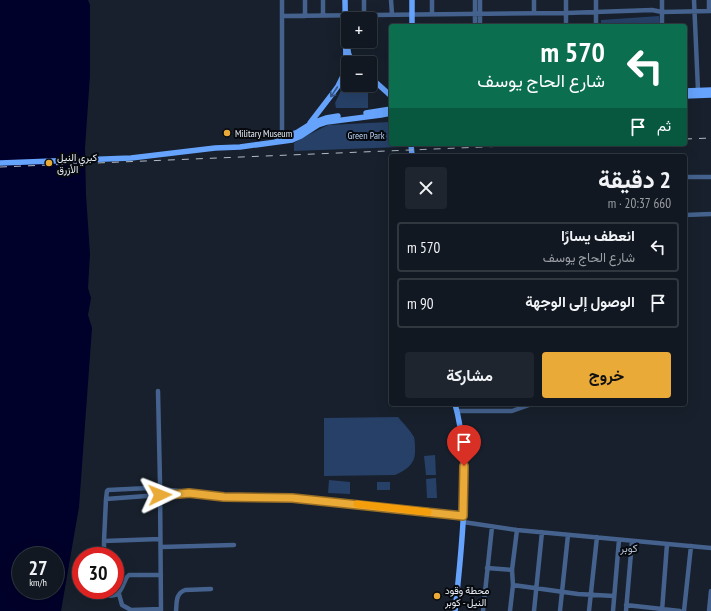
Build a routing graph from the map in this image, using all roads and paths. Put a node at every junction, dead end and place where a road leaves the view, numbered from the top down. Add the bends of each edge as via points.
1 (282, 0) edge
2 (305, 0) edge
3 (323, 0) edge
4 (346, 0) edge
5 (364, 0) edge
6 (391, 0) edge
7 (412, 0) edge
8 (432, 0) edge
9 (475, 0) edge
10 (480, 0) edge
11 (534, 0) edge
12 (566, 0) edge
13 (596, 0) edge
14 (662, 0) edge
15 (694, 0) edge
16 (709, 0) edge
17 (710, 11) edge
18 (346, 12) edge
19 (364, 12) edge
20 (534, 12) junction
21 (566, 12) junction
22 (596, 12) junction
23 (662, 12) junction
24 (694, 12) junction
25 (392, 14) junction
26 (412, 14) junction
27 (432, 14) junction
28 (477, 14) junction
29 (323, 15) junction
30 (341, 15) edge
31 (377, 15) edge
32 (282, 16) junction
33 (305, 16) junction
34 (412, 24) edge
35 (475, 24) edge
36 (480, 24) edge
37 (566, 24) edge
38 (596, 24) edge
39 (662, 24) edge
40 (346, 48) edge
41 (377, 83) edge
42 (698, 90) junction
43 (711, 90) edge
44 (687, 91) edge
45 (389, 94) edge
46 (711, 94) edge
47 (687, 96) edge
48 (389, 109) edge
49 (389, 113) edge
50 (308, 126) junction
51 (283, 137) junction
52 (113, 157) junction
53 (0, 161) edge
54 (687, 177) edge
55 (711, 177) edge
56 (711, 214) edge
57 (687, 216) edge
58 (158, 391) dead end
59 (456, 406) edge
60 (525, 406) edge
61 (457, 411) junction
62 (160, 489) junction
63 (189, 493) junction
64 (160, 495) junction
65 (106, 499) junction
66 (463, 516) junction
67 (463, 522) junction
68 (492, 527) junction
69 (517, 530) junction
70 (542, 532) junction
71 (568, 535) junction
72 (597, 537) junction
73 (160, 539) junction
74 (620, 540) junction
75 (104, 541) junction
76 (632, 541) junction
77 (667, 544) junction
78 (234, 545) dead end
79 (691, 546) junction
80 (104, 547) edge
81 (161, 548) junction
82 (711, 548) edge
83 (488, 568) junction
84 (512, 570) junction
85 (160, 574) junction
86 (124, 582) edge
87 (512, 585) junction
88 (536, 588) junction
89 (211, 589) dead end
90 (562, 591) junction
91 (711, 592) edge
92 (590, 594) junction
93 (614, 596) junction
94 (120, 599) edge
95 (626, 605) junction
96 (161, 610) edge
97 (662, 610) edge
98 (176, 611) edge
99 (455, 611) edge
100 (483, 611) edge
101 (510, 611) edge
102 (534, 611) edge
103 (560, 611) edge
104 (589, 611) edge
105 (613, 611) edge
106 (626, 611) edge
107 (680, 611) edge
108 (684, 611) edge
109 (709, 611) edge

1 - 32 street
2 - 33 street
3 - 29 street
4 - 18 main road
5 - 19 street
6 - 25 street
7 - 26 main road
8 - 27 street
9 - 28 street
10 - 28 street
11 - 20 street
12 - 21 street
13 - 22 street
14 - 23 street
15 - 24 street
16 - 17 street
17 - 24 street
20 - 21 street
20 - 28 street
21 - 22 street
21 - 37 street
22 - 23 street
22 - 38 street
23 - 24 street
23 - 39 street
24 - 42 street
25 - 26 street
25 - 31 street
26 - 27 street
26 - 34 main road
27 - 28 street
28 - 35 street
28 - 36 street
29 - 30 street
29 - 33 street
32 - 33 street
32 - 51 street
40 -> 50 main road via 346,64 342,76 333,93
41 - 45 main road
42 - 43 main road
42 - 44 main road
46 - 47 main road
48 - 50 main road via 326,118
49 - 52 main road via 327,122 292,140 131,158
50 - 51 main road
51 - 52 main road
52 - 53 main road
54 - 55 street
56 - 57 street
58 - 62 street
59 - 61 main road
60 - 61 street via 507,411
61 - 66 main road via 464,472
62 - 63 street
62 - 64 street
62 - 65 street via 108,490
63 - 64 street
63 - 66 street via 224,497 292,498
64 - 65 street
64 - 73 street
65 - 75 street
66 - 67 main road
67 - 68 street
67 - 99 main road
68 - 69 street
68 - 83 street
69 - 70 street
69 - 84 street
70 - 71 street
70 - 88 street
71 - 72 street
71 - 90 street
72 - 74 street
72 - 92 street
73 - 75 street
73 - 81 street
74 - 76 street
74 - 93 street
75 - 80 street
76 - 77 street
76 - 95 street
77 - 79 street
77 - 97 street
78 - 81 street
79 - 82 street
79 - 108 street
81 - 85 street
83 - 84 street
83 - 100 street
84 - 87 street
85 - 86 street via 129,575
85 - 96 street
87 - 88 street
87 - 101 street
88 - 90 street
88 - 102 street
89 - 98 street via 182,591 177,599
90 - 92 street
90 - 103 street
91 - 109 street
92 - 93 street
92 - 104 street
93 - 105 street
94 - 96 street via 122,605 129,609
95 - 97 street
95 - 106 street
97 - 107 street

